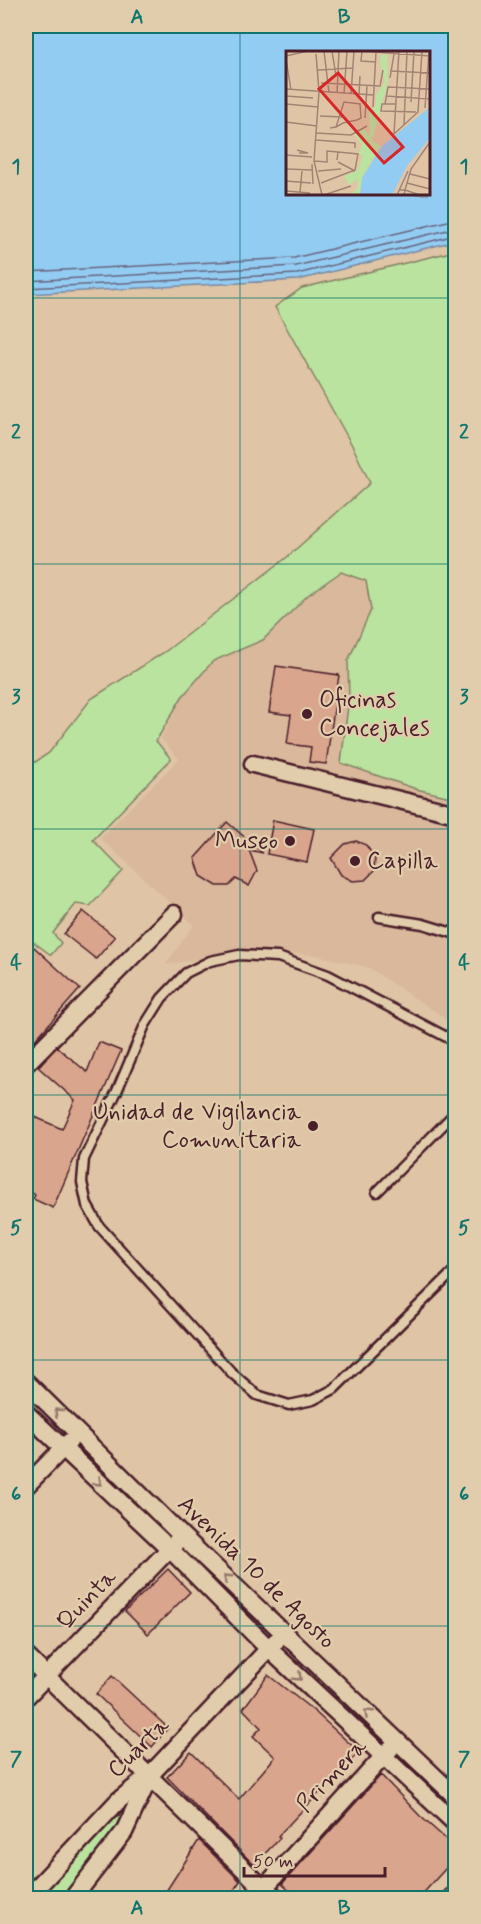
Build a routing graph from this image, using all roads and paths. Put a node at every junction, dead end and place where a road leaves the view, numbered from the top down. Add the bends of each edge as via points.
1 (253, 764) dead end
2 (456, 814) edge
3 (174, 914) dead end
4 (379, 916) dead end
5 (456, 934) edge
6 (456, 1042) edge
7 (26, 1064) edge
8 (456, 1112) edge
9 (377, 1192) dead end
10 (456, 1269) edge
11 (26, 1382) edge
12 (26, 1413) edge
13 (78, 1432) junction
14 (63, 1449) junction
15 (26, 1486) edge
16 (182, 1536) junction
17 (170, 1550) junction
18 (284, 1633) junction
19 (268, 1648) junction
20 (26, 1656) edge
21 (46, 1677) junction
22 (26, 1697) edge
23 (398, 1741) junction
24 (384, 1756) junction
25 (149, 1776) junction
26 (456, 1797) edge
27 (456, 1824) edge
28 (259, 1893) edge
29 (456, 1894) edge
30 (27, 1899) edge
31 (73, 1899) edge
32 (277, 1899) edge
33 (451, 1899) edge

1 - 2 street
3 - 7 street
4 - 5 lane
6 - 10 lane via 328,975 278,957 239,955 210,961 186,973 162,998 145,1025 84,1159 82,1182 87,1205 99,1226 217,1357 257,1395 289,1405 313,1400 334,1389
8 - 9 lane
13 -> 11 street, Avenida 10 de Agosto
12 - 14 street, Avenida 10 de Agosto
13 - 14 street
13 - 16 street, Avenida 10 de Agosto
14 - 15 street
14 -> 17 street, Avenida 10 de Agosto
16 - 17 street, Quinta
18 -> 16 street, Avenida 10 de Agosto
17 - 19 street, Avenida 10 de Agosto
17 - 21 street, Quinta
18 - 19 street, Cuarta
23 -> 18 street, Avenida 10 de Agosto
19 -> 24 street, Avenida 10 de Agosto
19 - 25 street, Cuarta
20 - 21 street
21 - 22 street, Quinta
21 - 25 street
23 - 24 street, Primera
23 - 26 street, Avenida 10 de Agosto
24 - 27 street, Avenida 10 de Agosto
24 - 28 street, Primera
25 - 28 street
25 - 30 street, Cuarta via 118,1801
25 - 31 street via 124,1832
28 - 32 street
29 - 33 street

